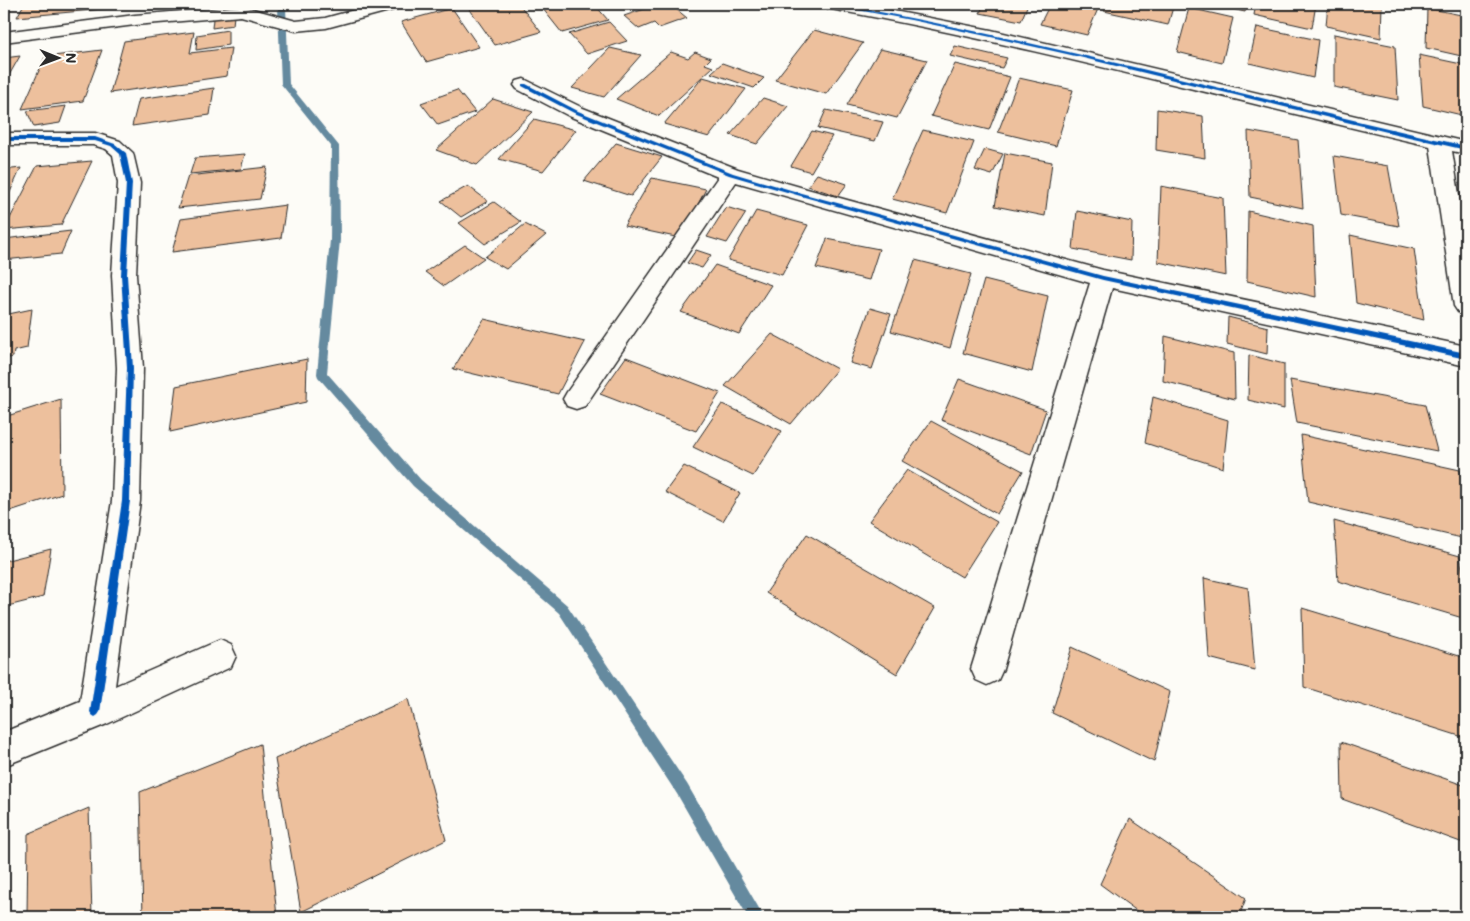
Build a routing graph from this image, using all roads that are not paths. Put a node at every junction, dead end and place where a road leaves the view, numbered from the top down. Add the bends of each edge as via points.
1 (394, 4) edge
2 (831, 4) edge
3 (936, 4) edge
4 (929, 22) junction
5 (4, 37) edge
6 (524, 85) dead end
7 (4, 139) edge
8 (1440, 143) junction
9 (1466, 148) edge
10 (731, 174) junction
11 (1103, 278) junction
12 (1466, 306) edge
13 (1466, 356) edge
14 (576, 399) dead end
15 (220, 656) dead end
16 (987, 669) dead end
17 (95, 712) junction
18 (4, 749) edge

1 - 5 street via 326,23 296,26 242,11 135,20
2 - 4 street
3 - 4 street
4 - 8 street via 1116,63
6 - 10 street via 576,112
7 - 17 street via 95,139 114,145 123,153 129,183 124,275 130,368 126,501
8 - 9 street
8 - 12 street
10 - 11 street
10 - 14 street
11 - 13 street
11 - 16 street
15 - 17 street
17 - 18 street

